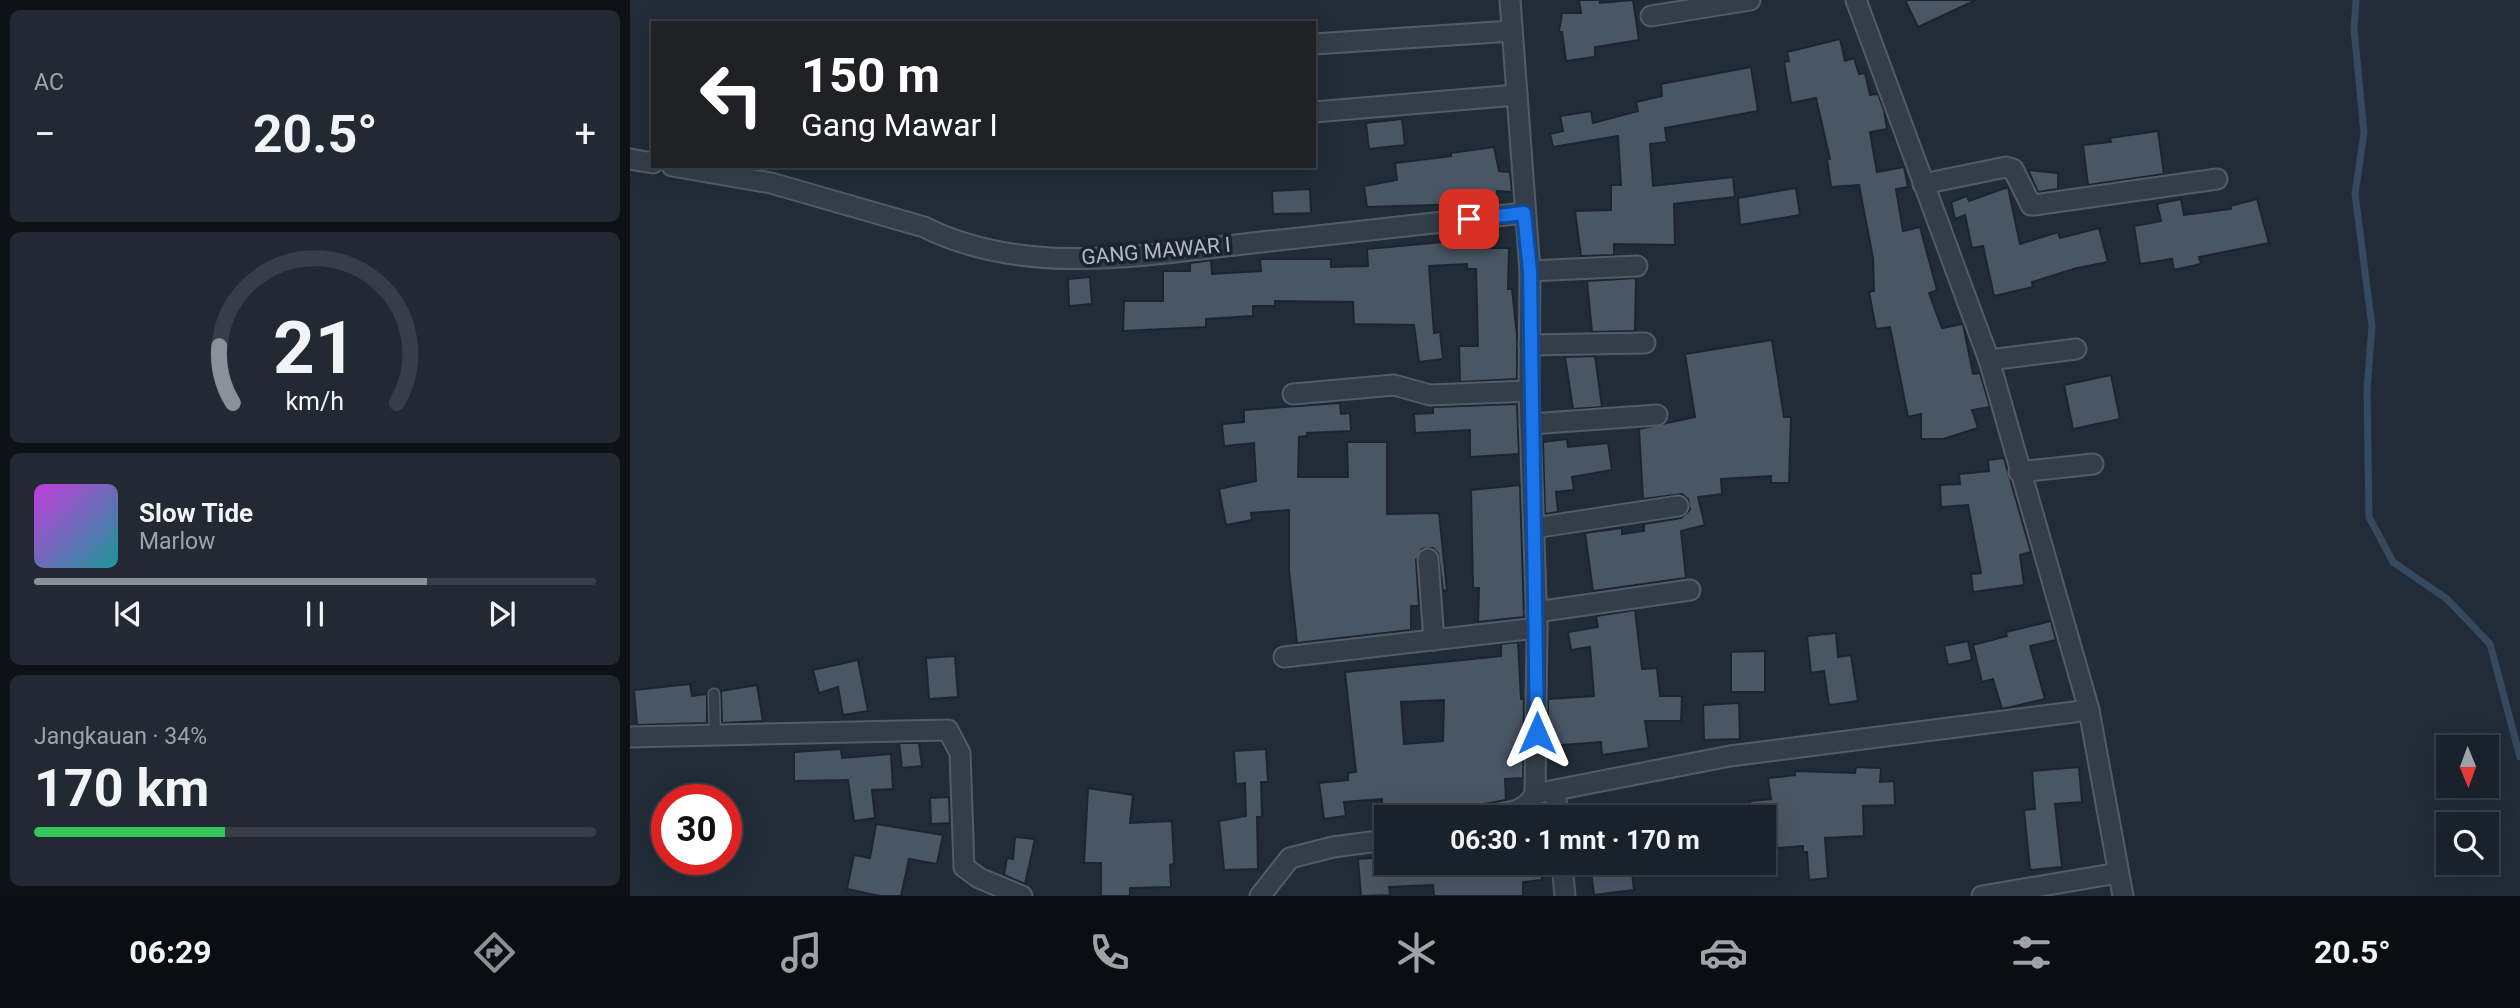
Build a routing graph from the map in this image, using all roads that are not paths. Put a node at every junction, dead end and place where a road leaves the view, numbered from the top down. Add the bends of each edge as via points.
1 (1510, 0) edge
2 (1750, 0) edge
3 (1856, 0) edge
4 (1651, 16) dead end
5 (1512, 31) junction
6 (1316, 44) edge
7 (1517, 95) junction
8 (1316, 112) edge
9 (630, 159) edge
10 (651, 163) edge
11 (684, 168) edge
12 (2217, 179) dead end
13 (1923, 184) junction
14 (1524, 213) junction
15 (1637, 266) dead end
16 (1530, 271) junction
17 (1645, 343) dead end
18 (1529, 345) junction
19 (2076, 349) dead end
20 (1989, 360) junction
21 (1530, 391) junction
22 (1293, 394) dead end
23 (1657, 415) dead end
24 (1530, 424) junction
25 (2093, 464) dead end
26 (2019, 472) junction
27 (1678, 506) dead end
28 (1534, 528) junction
29 (1428, 559) dead end
30 (1690, 590) dead end
31 (1536, 620) junction
32 (1434, 639) junction
33 (1284, 657) dead end
34 (714, 694) dead end
35 (2089, 710) junction
36 (715, 735) junction
37 (630, 737) edge
38 (1555, 791) junction
39 (1535, 794) junction
40 (1529, 805) edge
41 (1557, 805) edge
42 (1374, 841) edge
43 (2118, 873) junction
44 (1563, 875) edge
45 (1022, 896) edge
46 (1260, 896) edge
47 (1565, 896) edge
48 (1982, 896) edge
49 (2123, 896) edge

1 - 5 street
2 - 4 street
3 - 13 street
5 - 6 street
5 - 7 street
7 - 8 street
7 - 14 street
9 - 10 street
11 - 14 street, GANG MAWAR I via 771,183 1021,257 1118,258
12 - 13 street via 2034,205 2013,170 2006,167
13 - 20 street
14 - 16 street
15 - 16 street
16 - 18 street
17 - 18 street
18 - 21 street
19 - 20 street
20 - 26 street
21 - 22 street via 1430,394 1394,385
21 - 24 street
23 - 24 street
24 - 28 street
25 - 26 street
26 - 35 street
27 - 28 street
28 - 31 street
29 - 32 street
30 - 31 street
31 - 32 street
31 - 39 street
32 - 33 street
34 - 36 lane
35 - 38 street via 1730,756
35 - 43 street
36 - 37 street
36 - 45 street via 948,730 960,753 964,867
38 - 39 street
38 - 41 street
39 - 40 street
42 - 46 street via 1290,858
43 - 48 street
43 - 49 street
44 - 47 street

